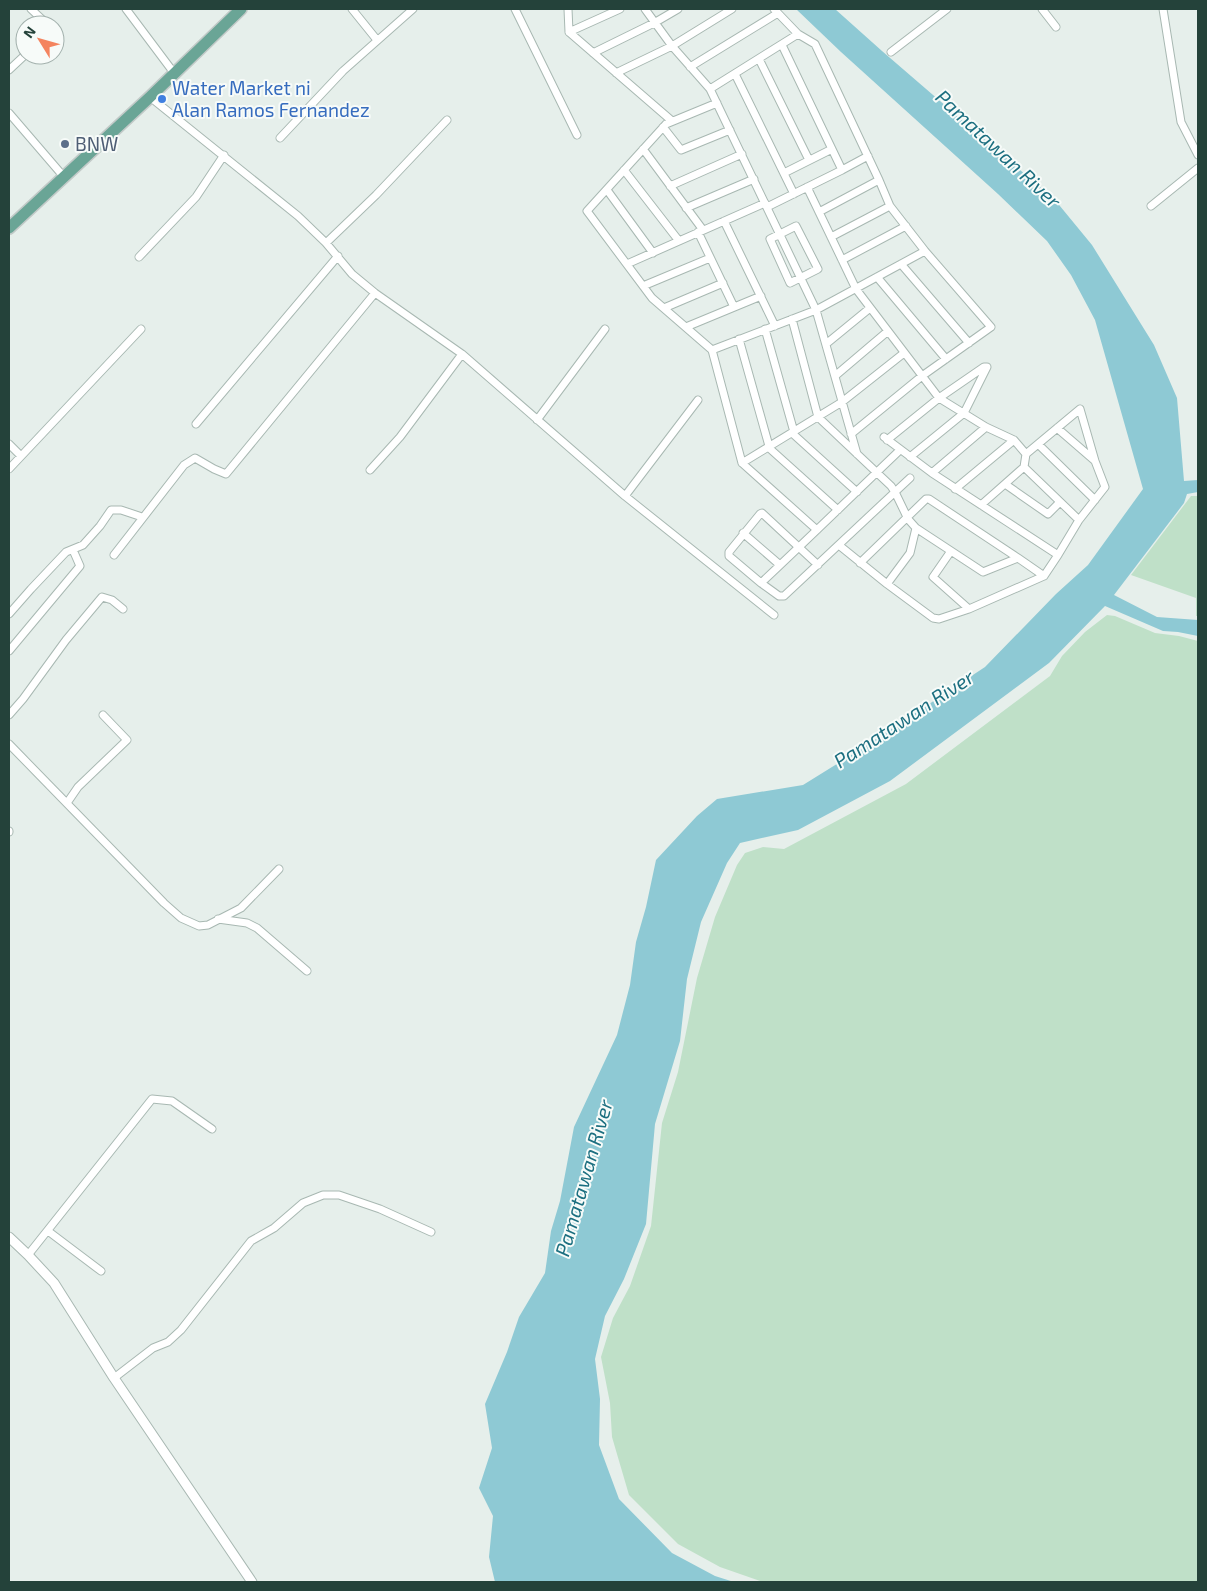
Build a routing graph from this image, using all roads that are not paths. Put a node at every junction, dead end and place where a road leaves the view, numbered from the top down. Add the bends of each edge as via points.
1 (126, 9) edge
2 (241, 9) edge
3 (352, 9) edge
4 (413, 9) edge
5 (515, 9) edge
6 (568, 9) edge
7 (620, 9) edge
8 (645, 9) edge
9 (678, 9) edge
10 (732, 9) edge
11 (947, 9) edge
12 (1042, 9) edge
13 (1163, 9) edge
14 (776, 11) edge
15 (654, 23) junction
16 (1056, 27) dead end
17 (569, 32) junction
18 (798, 34) junction
19 (377, 40) junction
20 (782, 45) junction
21 (672, 46) junction
22 (890, 52) dead end
23 (593, 53) junction
24 (759, 59) junction
25 (690, 67) junction
26 (174, 73) junction
27 (616, 73) junction
28 (735, 74) junction
29 (710, 89) junction
30 (150, 97) junction
31 (717, 103) junction
32 (9, 113) edge
33 (447, 120) dead end
34 (672, 121) junction
35 (663, 127) junction
36 (730, 130) junction
37 (577, 135) dead end
38 (280, 138) dead end
39 (643, 149) junction
40 (832, 149) junction
41 (742, 154) junction
42 (1198, 155) edge
43 (224, 156) junction
44 (868, 156) junction
45 (809, 160) junction
46 (1198, 168) edge
47 (624, 170) junction
48 (842, 170) junction
49 (784, 173) junction
50 (64, 177) junction
51 (754, 179) junction
52 (879, 180) junction
53 (670, 186) junction
54 (807, 187) junction
55 (608, 190) junction
56 (794, 194) junction
57 (766, 205) junction
58 (890, 206) junction
59 (1151, 206) dead end
60 (686, 208) junction
61 (819, 212) junction
62 (724, 221) junction
63 (906, 226) junction
64 (9, 228) edge
65 (700, 231) junction
66 (780, 234) junction
67 (831, 237) junction
68 (679, 241) junction
69 (326, 243) junction
70 (925, 251) junction
71 (653, 253) junction
72 (338, 256) junction
73 (140, 257) dead end
74 (710, 258) junction
75 (842, 260) junction
76 (627, 264) junction
77 (901, 264) junction
78 (877, 277) junction
79 (801, 278) junction
80 (723, 284) junction
81 (643, 286) junction
82 (856, 289) junction
83 (376, 293) junction
84 (761, 296) junction
85 (734, 307) junction
86 (664, 308) junction
87 (870, 308) junction
88 (816, 310) junction
89 (792, 319) junction
90 (775, 326) junction
91 (686, 327) junction
92 (140, 329) dead end
93 (605, 329) dead end
94 (766, 329) junction
95 (888, 331) junction
96 (739, 339) junction
97 (969, 343) junction
98 (826, 344) junction
99 (712, 350) junction
100 (904, 352) junction
101 (462, 354) junction
102 (946, 359) junction
103 (835, 376) junction
104 (922, 376) junction
105 (939, 398) junction
106 (698, 400) dead end
107 (842, 402) junction
108 (964, 413) junction
109 (818, 417) junction
110 (537, 420) junction
111 (196, 424) dead end
112 (986, 427) junction
113 (1057, 428) junction
114 (793, 432) junction
115 (851, 434) junction
116 (1014, 440) junction
117 (9, 444) edge
118 (1038, 444) junction
119 (768, 447) junction
120 (900, 450) junction
121 (857, 454) junction
122 (1026, 454) junction
123 (21, 456) junction
124 (910, 457) junction
125 (1095, 461) junction
126 (742, 463) junction
127 (1024, 468) junction
128 (9, 469) edge
129 (370, 470) dead end
130 (877, 472) junction
131 (932, 473) junction
132 (910, 478) dead end
133 (1005, 484) junction
134 (956, 489) junction
135 (857, 492) junction
136 (895, 492) junction
137 (626, 496) junction
138 (1095, 500) junction
139 (1060, 502) junction
140 (981, 505) junction
141 (838, 510) junction
142 (142, 517) junction
143 (908, 518) junction
144 (1079, 520) junction
145 (916, 528) junction
146 (817, 530) junction
147 (743, 533) junction
148 (840, 546) junction
149 (800, 547) junction
150 (73, 550) junction
151 (951, 551) junction
152 (114, 555) dead end
153 (1058, 556) junction
154 (1018, 558) junction
155 (860, 563) junction
156 (780, 565) junction
157 (818, 565) junction
158 (1044, 576) junction
159 (761, 583) junction
160 (887, 584) junction
161 (123, 609) dead end
162 (969, 609) junction
163 (9, 614) edge
164 (774, 615) dead end
165 (9, 651) edge
166 (9, 715) edge
167 (103, 715) dead end
168 (9, 744) edge
169 (67, 803) junction
170 (278, 869) dead end
171 (218, 919) junction
172 (308, 971) dead end
173 (212, 1128) dead end
174 (48, 1231) junction
175 (431, 1232) dead end
176 (9, 1238) edge
177 (28, 1255) junction
178 (101, 1271) dead end
179 (114, 1378) junction
180 (252, 1582) edge

1 - 26 street
2 - 26 main road
3 - 19 street
4 - 19 street
5 - 37 street
6 - 17 street
7 - 17 street
8 - 15 street
9 - 15 street
10 - 21 street
11 - 22 street
12 - 16 street
13 - 42 street via 1181,122
14 - 18 street
14 - 25 street
15 - 21 street
15 - 23 street
17 - 23 street
18 - 20 street
18 - 44 street via 815,44
19 - 38 street
20 - 24 street
20 - 40 street
21 - 25 street
21 - 27 street
23 - 27 street
24 - 28 street
24 - 45 street
25 - 29 street
26 - 30 main road
27 - 34 street
28 - 29 street
28 - 49 street
29 - 31 street
30 - 43 street
30 - 50 main road
31 - 34 street
31 - 36 street
32 - 50 street
33 - 69 street
34 - 35 street
35 - 36 street via 681,150
35 - 39 street
36 - 41 street
39 - 47 street
39 - 53 street
40 - 45 street
40 - 48 street
41 - 51 street
41 - 53 street
43 - 69 street
43 - 73 street via 196,197
44 - 48 street
44 - 52 street
45 - 49 street
46 - 59 street
47 - 55 street
47 - 68 street
48 - 54 street
49 - 56 street
50 - 64 main road
51 - 57 street
51 - 60 street
52 - 58 street
52 - 61 street
53 - 60 street
54 - 56 street
54 - 61 street
55 - 71 street
55 - 76 street via 587,210
56 - 57 street
57 - 62 street
57 - 66 street
58 - 63 street
58 - 67 street
60 - 65 street
61 - 67 street
62 - 65 street
62 - 84 street
63 - 70 street
63 - 75 street
65 - 68 street
65 - 74 street
66 - 79 street
66 - 79 street via 770,239 790,283
66 - 79 street via 796,226 818,269
67 - 75 street
68 - 71 street
69 - 72 street
70 - 77 street
70 - 97 street via 991,328
71 - 76 street
72 - 83 street via 352,274
72 - 111 street
74 - 80 street
74 - 81 street
75 - 82 street
76 - 81 street
77 - 78 street
77 - 97 street
78 - 82 street
78 - 102 street
79 - 88 street
80 - 85 street
80 - 86 street
81 - 86 street
82 - 87 street
82 - 88 street
83 - 101 street
83 - 142 street via 226,474 195,458 189,460
84 - 85 street
84 - 90 street
85 - 91 street
86 - 91 street
87 - 95 street
87 - 98 street
88 - 89 street
88 - 98 street
89 - 90 street
89 - 109 street
90 - 94 street
91 - 99 street
92 - 123 street
93 - 110 street
94 - 96 street
94 - 114 street
95 - 100 street
95 - 103 street
96 - 99 street
96 - 119 street
97 - 102 street
98 - 103 street
99 - 126 street
100 - 104 street
100 - 107 street
101 - 110 street
101 - 129 street via 400,437
102 - 104 street
103 - 107 street
104 - 105 street
104 - 115 street
105 - 108 street
105 - 108 street via 987,367
105 - 120 street via 885,438
106 - 137 street
107 - 109 street
107 - 115 street
108 - 112 street
108 - 124 street
109 - 114 street
109 - 121 street
110 - 137 street
112 - 116 street
112 - 131 street
113 - 118 street
113 - 125 street
113 - 125 street via 1080,409
114 - 119 street
114 - 135 street
115 - 121 street
116 - 122 street
116 - 134 street
117 - 123 street
118 - 122 street
118 - 138 street
119 - 126 street
119 - 141 street
120 - 124 street
120 - 130 street
121 - 130 street
122 - 127 street
123 - 128 street
124 - 131 street
125 - 138 street via 1105,487
126 - 146 street
127 - 133 street
127 - 139 street
130 - 135 street
130 - 136 street
131 - 134 street
132 - 136 street
133 - 139 street via 1048,514
133 - 140 street
134 - 140 street
135 - 141 street
136 - 143 street
136 - 148 street
137 - 164 street
138 - 144 street
139 - 144 street
140 - 153 street
141 - 146 street
142 - 150 street via 111,510 83,545
142 - 152 street
143 - 145 street
143 - 154 street via 929,499
143 - 155 street
144 - 153 street
145 - 151 street
145 - 160 street via 910,553
146 - 149 street
147 - 149 street via 762,513
147 - 156 street
147 - 159 street via 728,552 729,556
148 - 155 street
148 - 157 street
149 - 156 street
149 - 157 street
150 - 163 street via 62,555
150 - 165 street via 80,566
151 - 154 street via 982,572
151 - 162 street via 933,577
153 - 158 street
154 - 158 street
155 - 160 street
156 - 159 street
157 - 159 street via 784,596
158 - 162 street
160 - 162 street via 933,618
161 - 166 street via 112,600 102,598
167 - 169 street via 127,740 78,787
168 - 169 street
169 - 171 street via 181,918 199,926
170 - 171 street via 241,908
171 - 172 street via 247,923 257,928
173 - 174 street via 172,1101 152,1099
174 - 177 street
174 - 178 street
175 - 179 street via 380,1209 339,1196 323,1195 303,1202 274,1228 251,1241 181,1330
176 - 177 street
177 - 179 street via 54,1283
179 - 180 street

